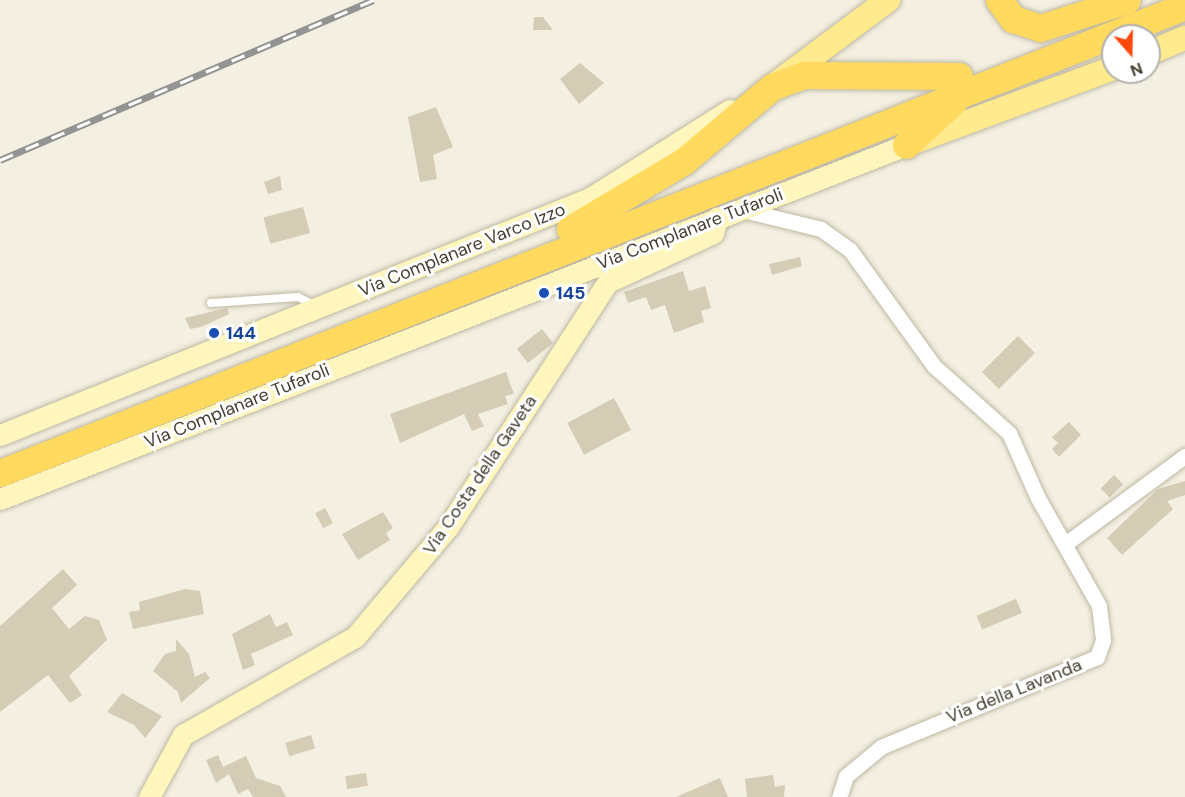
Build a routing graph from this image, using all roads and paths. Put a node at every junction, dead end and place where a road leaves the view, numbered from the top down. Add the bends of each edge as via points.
1 (888, 0) edge
2 (999, 0) edge
3 (1127, 0) edge
4 (1152, 0) edge
5 (1185, 6) edge
6 (1185, 38) edge
7 (1161, 48) edge
8 (1101, 72) edge
9 (962, 84) junction
10 (772, 87) junction
11 (906, 145) junction
12 (739, 209) junction
13 (717, 217) junction
14 (570, 229) junction
15 (211, 303) dead end
16 (319, 308) junction
17 (0, 435) edge
18 (0, 455) edge
19 (1185, 456) edge
20 (0, 473) edge
21 (0, 499) edge
22 (1065, 544) junction
23 (149, 797) edge
24 (839, 797) edge

1 - 10 main road, Via Complanare Varco Izzo
2 - 3 highway via 1013,19 1040,28
4 - 9 highway
5 - 9 highway
6 - 7 main road
8 - 11 main road, Via Complanare Tufaroli
9 - 10 highway via 804,75
9 - 11 highway
9 - 14 highway
9 - 20 highway
10 - 14 highway via 684,161
10 - 16 main road, Via Complanare Varco Izzo via 590,198
11 - 12 main road, Via Complanare Tufaroli
12 - 13 main road, Via Complanare Tufaroli
12 - 22 street, Via della Lavanda via 821,229 850,250 934,366 1009,433
13 - 21 main road, Via Complanare Tufaroli
13 - 23 main road, Via Costa della Gaveta via 713,233 608,282 448,527 355,637 183,735
14 - 18 highway
15 - 16 lane via 298,297
16 - 17 main road, Via Complanare Varco Izzo
19 - 22 street
22 - 24 street, Via della Lavanda via 1099,606 1103,640 1097,657 881,747 846,776

